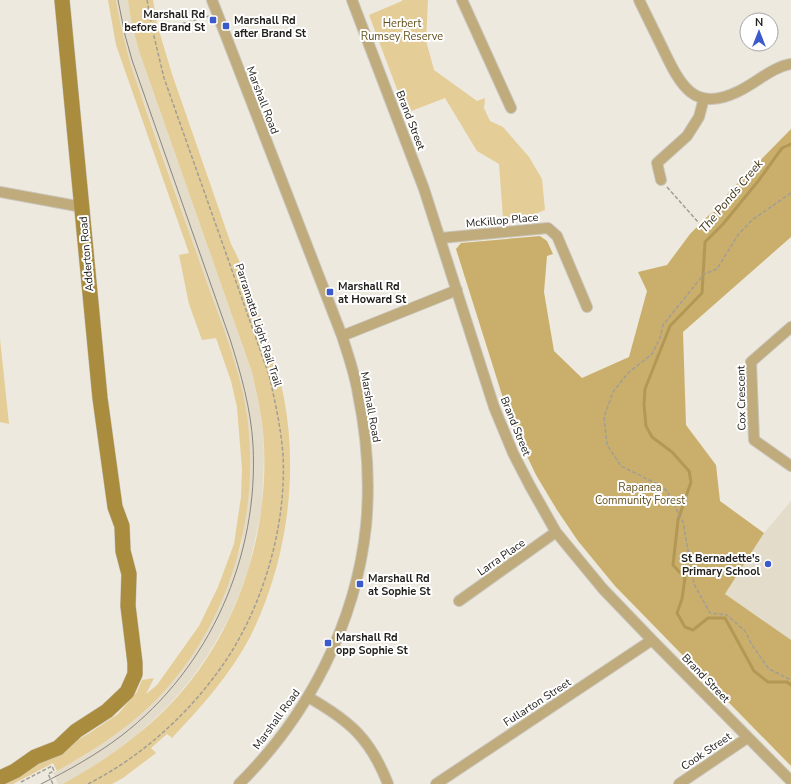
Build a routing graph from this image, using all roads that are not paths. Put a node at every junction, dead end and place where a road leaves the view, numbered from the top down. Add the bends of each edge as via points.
1 (62, 0) edge
2 (212, 0) edge
3 (352, 0) edge
4 (462, 0) edge
5 (639, 0) edge
6 (791, 64) edge
7 (704, 98) junction
8 (511, 108) dead end
9 (661, 180) road end
10 (0, 192) edge
11 (82, 207) junction
12 (441, 238) junction
13 (457, 290) junction
14 (587, 307) dead end
15 (791, 327) edge
16 (342, 336) junction
17 (791, 466) edge
18 (556, 532) junction
19 (459, 601) dead end
20 (652, 640) junction
21 (308, 697) junction
22 (76, 731) junction
23 (747, 738) junction
24 (0, 769) edge
25 (0, 778) edge
26 (791, 781) edge
27 (239, 784) edge
28 (388, 784) edge
29 (436, 784) edge
30 (679, 784) edge

1 - 11 main road, Adderton Road
2 - 16 street, Marshall Road
3 - 12 street, Brand Street
4 - 8 street
5 - 7 street via 677,77 686,89
6 - 7 street via 778,68 735,94 714,99
7 - 9 street via 699,116 687,136 657,163
10 - 11 street
11 - 22 main road, Adderton Road via 100,398 115,507 113,524 118,576 128,606 135,674 121,699
12 - 13 street, Brand Street
12 - 14 street, McKillop Place via 548,228 557,236
13 - 16 street
13 - 18 street, Brand Street via 500,422 513,453
15 - 17 street, Cox Crescent via 751,362 754,440
16 - 21 street, Marshall Road via 358,393 362,419 367,474 366,527 351,600 336,643
18 - 19 street, Larra Place
18 - 20 street, Brand Street via 603,589
20 - 23 street, Brand Street
20 - 29 street, Fullarton Street
21 - 27 street, Marshall Road via 270,749
21 - 28 street via 334,712 357,732 375,757
22 - 24 main road, Adderton Road via 19,756
22 - 25 main road, Adderton Road via 58,748 35,757
23 - 26 street, Brand Street
23 - 30 street, Cook Street

